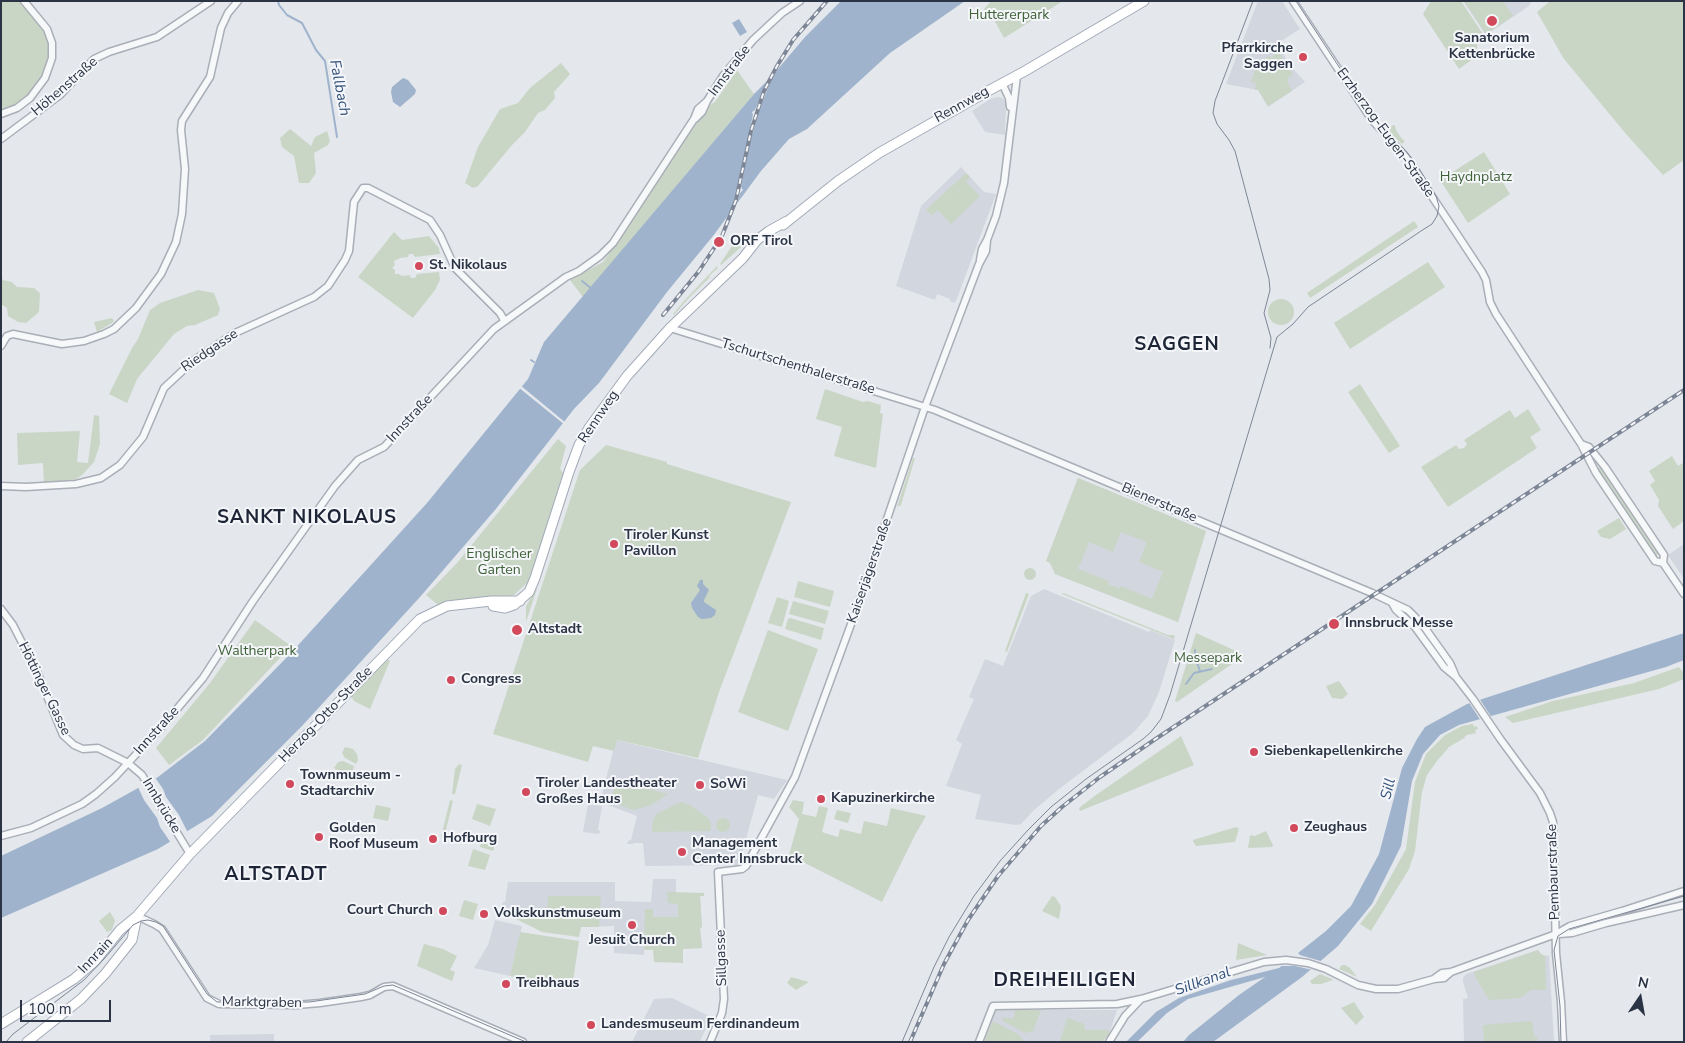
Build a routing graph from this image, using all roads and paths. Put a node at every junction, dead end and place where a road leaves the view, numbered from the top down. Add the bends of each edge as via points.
1 (24, 1) edge
2 (210, 1) edge
3 (238, 1) edge
4 (800, 1) edge
5 (1144, 1) edge
6 (1293, 1) edge
7 (1017, 76) junction
8 (1002, 83) junction
9 (1, 114) edge
10 (1011, 115) junction
11 (1, 139) edge
12 (504, 320) junction
13 (670, 328) junction
14 (1, 346) edge
15 (925, 407) junction
16 (1581, 444) junction
17 (1, 486) edge
18 (1663, 563) junction
19 (1684, 594) edge
20 (520, 601) junction
21 (478, 604) junction
22 (509, 607) joint
23 (1, 609) edge
24 (1473, 699) joint
25 (128, 763) junction
26 (1, 836) edge
27 (190, 854) junction
28 (718, 872) joint
29 (1684, 891) edge
30 (1684, 905) edge
31 (137, 916) junction
32 (1556, 934) junction
33 (1141, 999) junction
34 (1117, 1004) junction
35 (1125, 1016) junction
36 (1, 1024) edge
37 (27, 1042) edge
38 (523, 1042) edge
39 (710, 1042) edge
40 (979, 1042) edge
41 (1109, 1042) edge
42 (1563, 1042) edge

1 - 9 street, Höhenstraße via 48,29 52,58 45,78 30,98
2 - 11 street, Höhenstraße via 157,37 94,59 60,95
3 - 14 street via 222,25 209,80 182,121 185,169 182,214 176,242 162,274 136,308 104,334 62,344 13,334 7,336
4 - 12 street, Innstraße via 753,40 698,109 613,243 579,271 566,276
5 - 7 main road, Rennweg
6 - 16 street, Erzherzog-Eugen-Straße via 1372,120 1405,156 1482,272 1496,314
7 - 8 main road, Rennweg
7 - 10 street, Kaiserjägerstraße
8 - 10 street, Kaiserjägerstraße via 1009,98
8 - 13 main road, Rennweg via 879,153 762,236
10 - 15 street, Kaiserjägerstraße via 1008,160 996,216
12 - 17 street, Riedgasse via 455,268 430,220 368,188 362,188 354,202 349,251 328,286 314,297 235,333 193,361 164,388 143,437 120,465 102,478 76,484
12 - 25 street, Innstraße via 384,447 358,460 335,486 203,678
13 - 15 street, Tschurtschenthalerstraße
13 - 20 main road, Rennweg via 627,376 583,437 568,472 535,578 529,592
15 - 24 street, Bienerstraße via 1301,562 1408,610 1421,623
15 - 28 street, Kaiserjägerstraße via 798,770 746,866
16 - 18 street, Erzherzog-Eugen-Straße via 1596,473 1655,561
16 - 18 street, Erzherzog-Eugen-Straße via 1590,447 1605,467 1664,555
18 - 19 street, Erzherzog-Eugen-Straße
20 - 21 main road, Herzog-Otto-Straße
20 - 22 main road, Rennweg
21 - 22 main road, Herzog-Otto-Straße
21 - 27 main road, Herzog-Otto-Straße via 447,606 420,619
23 - 25 street, Höttinger Gasse via 13,625 38,674 63,735 82,749 98,748
24 - 32 street, Pembaurstraße via 1540,793 1550,813
25 - 26 street, Innstraße via 104,788 82,804 31,828
25 - 27 street, Innbrücke via 142,775
27 - 31 main road, Innrain
28 - 39 street, Sillgasse via 724,998 722,1013
29 - 32 street via 1570,926
30 - 32 street via 1572,933
31 - 36 main road, Innrain via 120,930 86,970
31 - 37 main road, Innrain via 132,940 105,974
31 - 38 street, Marktgraben via 162,929 211,1001 218,1004 309,1004 361,997 393,986
32 - 33 street via 1442,973 1434,979 1398,988 1376,989 1358,985 1308,963 1280,960
32 - 42 street, Pembaurstraße
33 - 34 street
33 - 35 street
34 - 35 street via 1123,1006
34 - 40 street via 993,1006
35 - 41 street

